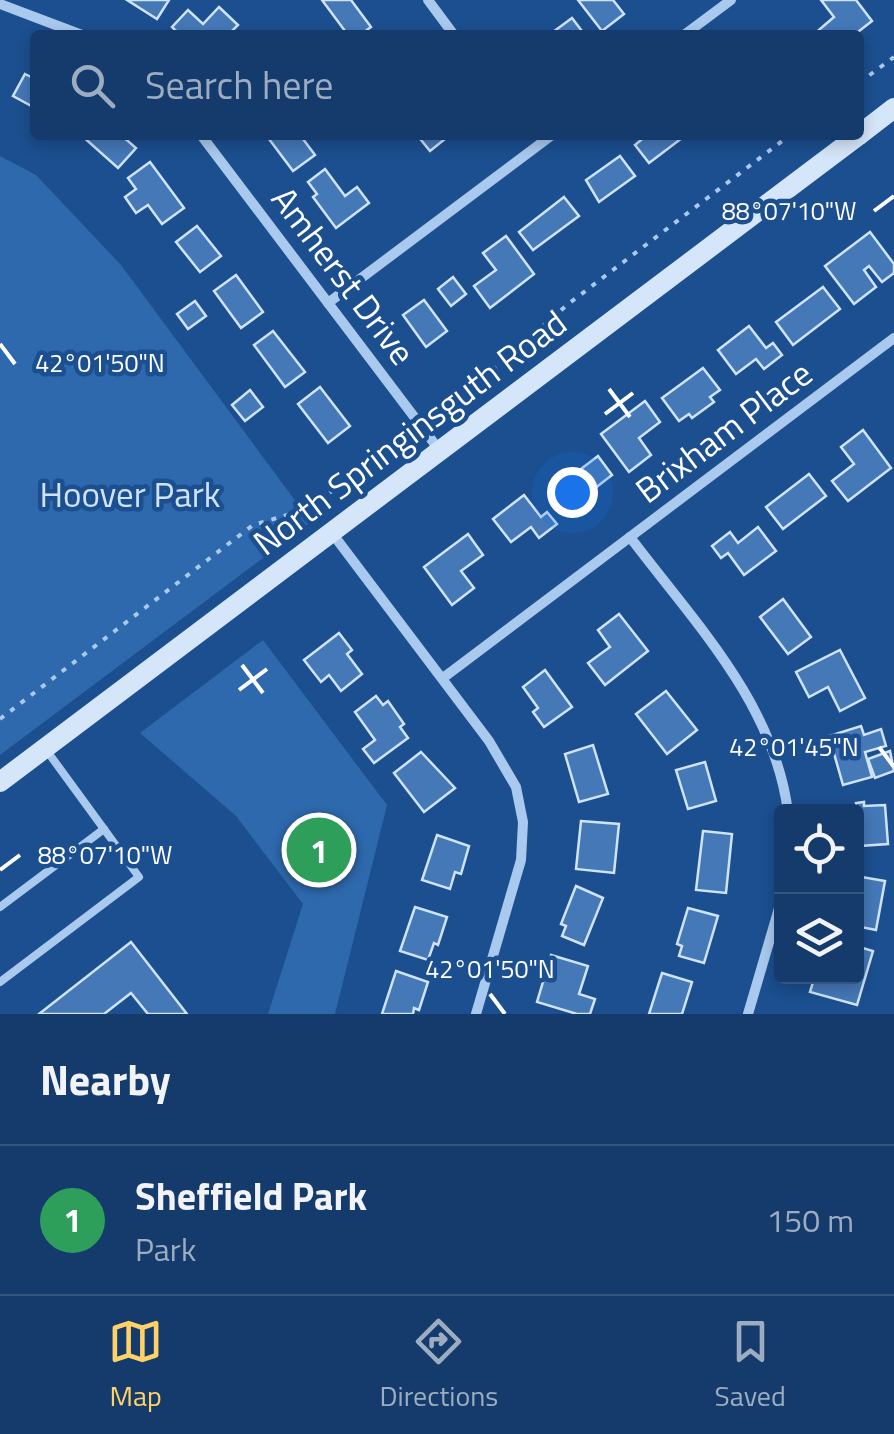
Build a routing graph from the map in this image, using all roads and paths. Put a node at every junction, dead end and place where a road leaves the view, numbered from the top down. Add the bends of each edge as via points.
1 (428, 0) edge
2 (731, 0) edge
3 (0, 4) edge
4 (69, 30) edge
5 (450, 30) edge
6 (691, 30) edge
7 (894, 56) edge
8 (864, 79) edge
9 (894, 108) edge
10 (864, 131) edge
11 (205, 140) edge
12 (534, 140) edge
13 (545, 140) edge
14 (783, 140) edge
15 (852, 140) edge
16 (538, 145) junction
17 (328, 302) junction
18 (894, 338) edge
19 (421, 426) junction
20 (440, 451) junction
21 (332, 533) junction
22 (630, 538) junction
23 (443, 678) junction
24 (0, 720) edge
25 (45, 748) junction
26 (0, 782) edge
27 (787, 804) edge
28 (104, 829) junction
29 (0, 907) edge
30 (774, 925) edge
31 (0, 982) edge
32 (476, 1014) edge
33 (748, 1014) edge

1 - 5 street
2 - 6 street
3 - 4 street
7 - 8 path
9 - 10 street, North Springinsguth Road
11 - 17 street, Amherst Drive
12 - 16 street
13 - 16 street
14 - 19 path
15 - 20 street, North Springinsguth Road
16 - 17 street
17 - 19 street, Amherst Drive
18 - 22 street, Brixham Place
19 - 20 street, Amherst Drive
19 - 24 path via 307,510 253,524
20 - 21 street, North Springinsguth Road
21 - 23 street
21 - 25 street, North Springinsguth Road
22 - 23 street, Brixham Place
22 - 27 street via 756,709
23 - 32 street via 506,766 521,808 521,860
25 - 26 street, North Springinsguth Road
25 - 28 lane
28 - 29 lane
28 - 31 lane via 139,877
30 - 33 street

